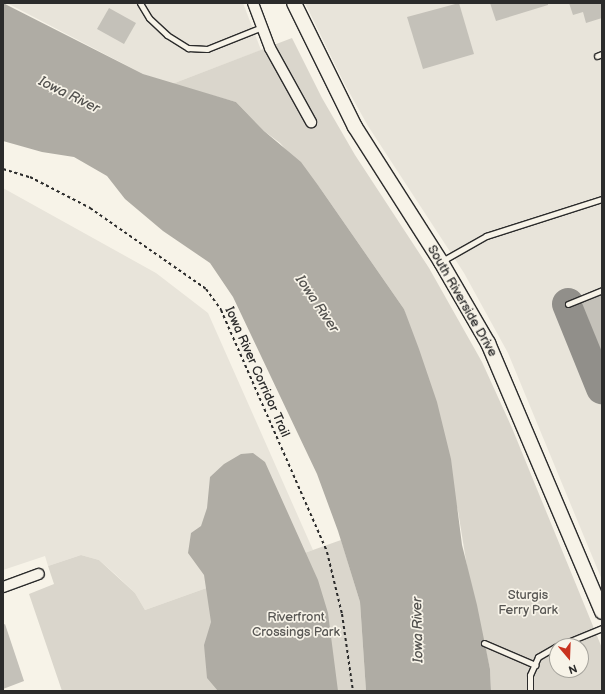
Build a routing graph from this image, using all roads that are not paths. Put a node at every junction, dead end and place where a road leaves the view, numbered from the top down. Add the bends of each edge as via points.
1 (140, 3) edge
2 (253, 3) edge
3 (294, 3) edge
4 (262, 27) junction
5 (311, 122) dead end
6 (602, 199) edge
7 (441, 262) junction
8 (602, 290) edge
9 (568, 304) dead end
10 (39, 574) dead end
11 (3, 587) edge
12 (602, 612) edge
13 (602, 628) edge
14 (578, 638) edge
15 (484, 644) dead end
16 (549, 651) edge
17 (535, 665) junction
18 (530, 691) edge

1 - 4 lane via 149,18 167,35 188,48 207,49
2 - 4 street
3 - 7 main road, South Riverside Drive via 355,127
4 - 5 street
6 - 7 lane via 486,236
7 - 12 main road, South Riverside Drive via 488,343 507,384
8 - 9 lane
10 - 11 street
13 - 14 lane
15 - 17 lane
16 - 17 lane via 538,657
17 - 18 lane via 530,675

